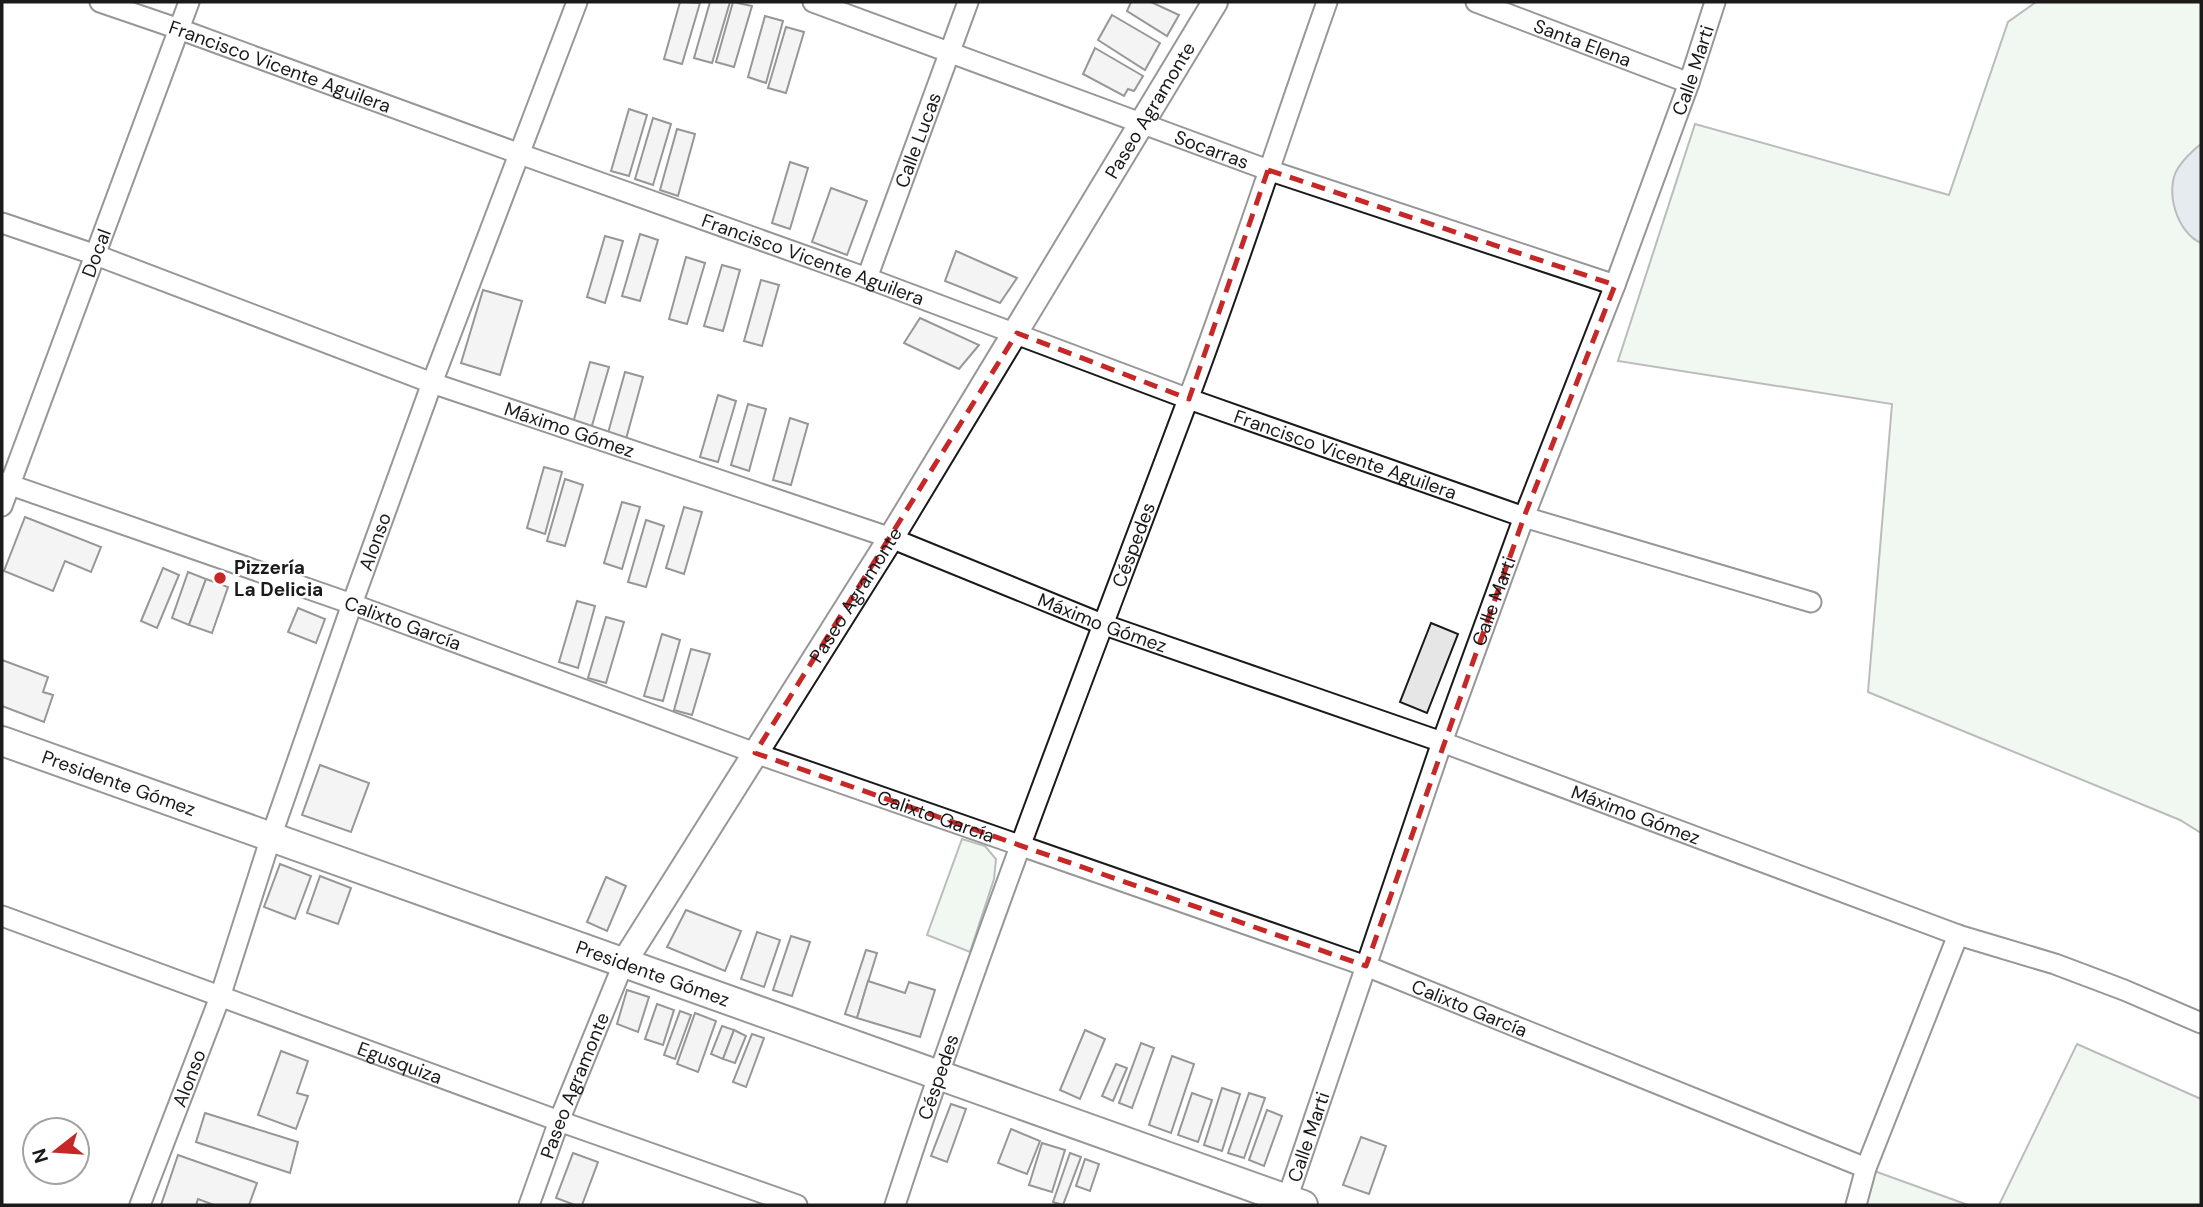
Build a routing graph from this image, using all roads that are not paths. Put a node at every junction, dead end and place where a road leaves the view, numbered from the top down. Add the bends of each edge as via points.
1 (100, 2) edge
2 (189, 2) edge
3 (577, 2) edge
4 (813, 2) edge
5 (968, 2) edge
6 (1215, 2) edge
7 (1327, 2) edge
8 (1476, 2) edge
9 (1715, 2) edge
10 (179, 29) junction
11 (950, 51) junction
12 (1689, 83) junction
13 (1142, 124) junction
14 (520, 154) junction
15 (1268, 170) junction
16 (2, 223) edge
17 (96, 255) junction
18 (867, 278) junction
19 (1615, 285) junction
20 (1017, 333) junction
21 (432, 383) junction
22 (1189, 399) junction
23 (6, 483) edge
24 (2, 506) edge
25 (1524, 517) junction
26 (891, 538) junction
27 (1811, 602) dead end
28 (352, 604) junction
29 (1102, 624) junction
30 (2, 741) edge
31 (1442, 742) junction
32 (755, 752) junction
33 (271, 837) junction
34 (1022, 846) junction
35 (2, 916) edge
36 (1958, 936) junction
37 (624, 962) junction
38 (1366, 966) junction
39 (219, 997) junction
40 (2201, 1023) edge
41 (938, 1074) junction
42 (559, 1121) junction
43 (1866, 1168) junction
44 (1292, 1203) edge
45 (140, 1205) edge
46 (529, 1205) edge
47 (797, 1205) edge
48 (895, 1205) edge
49 (1856, 1205) edge

1 - 10 street, Francisco Vicente Aguilera
2 - 10 street, Docal
3 - 14 street, Alonso
4 - 11 street, Socarras
5 - 11 street, Calle Lucas
6 - 13 street, Paseo Agramonte
7 - 15 street, Céspedes
8 - 12 street, Santa Elena
9 - 12 street, Calle Marti
10 - 14 street, Francisco Vicente Aguilera
10 - 17 street, Docal
11 - 13 street, Socarras
11 - 18 street, Calle Lucas
12 - 19 street, Calle Marti
13 - 15 street, Socarras
13 - 20 street, Paseo Agramonte
14 - 18 street, Francisco Vicente Aguilera
14 - 21 street, Alonso
15 - 19 street, Socarras
15 - 22 street, Céspedes
16 - 17 street, Máximo Gómez
17 - 21 street, Máximo Gómez
17 - 23 street, Docal
18 - 20 street, Francisco Vicente Aguilera
19 - 25 street, Calle Marti
20 - 22 street, Francisco Vicente Aguilera
20 - 26 street, Paseo Agramonte
21 - 26 street, Máximo Gómez
21 - 28 street, Alonso
22 - 25 street, Francisco Vicente Aguilera
22 - 29 street, Céspedes
23 - 24 street, Docal
23 - 28 street, Calixto García
25 - 27 street, Francisco Vicente Aguilera
25 - 31 street, Calle Marti
26 - 29 street, Máximo Gómez
26 - 32 street, Paseo Agramonte
28 - 32 street, Calixto García
28 - 33 street, Alonso
29 - 31 street, Máximo Gómez
29 - 34 street, Céspedes
30 - 33 main road, Presidente Gómez
31 - 36 street, Máximo Gómez
31 - 38 street, Calle Marti
32 - 34 street, Calixto García
32 - 37 street, Paseo Agramonte
33 - 37 main road, Presidente Gómez
33 - 39 street, Alonso
34 - 38 street, Calixto García
34 - 41 street, Céspedes
35 - 39 street, Egusquiza
36 - 40 street, Máximo Gómez via 2055,964
36 - 43 street
37 - 41 main road, Presidente Gómez
37 - 42 street, Paseo Agramonte
38 - 43 street, Calixto García
38 - 44 street, Calle Marti
39 - 42 street, Egusquiza
39 - 45 street, Alonso
41 - 44 main road, Presidente Gómez
41 - 48 street, Céspedes
42 - 46 street, Paseo Agramonte
42 - 47 street, Egusquiza
43 - 49 street

